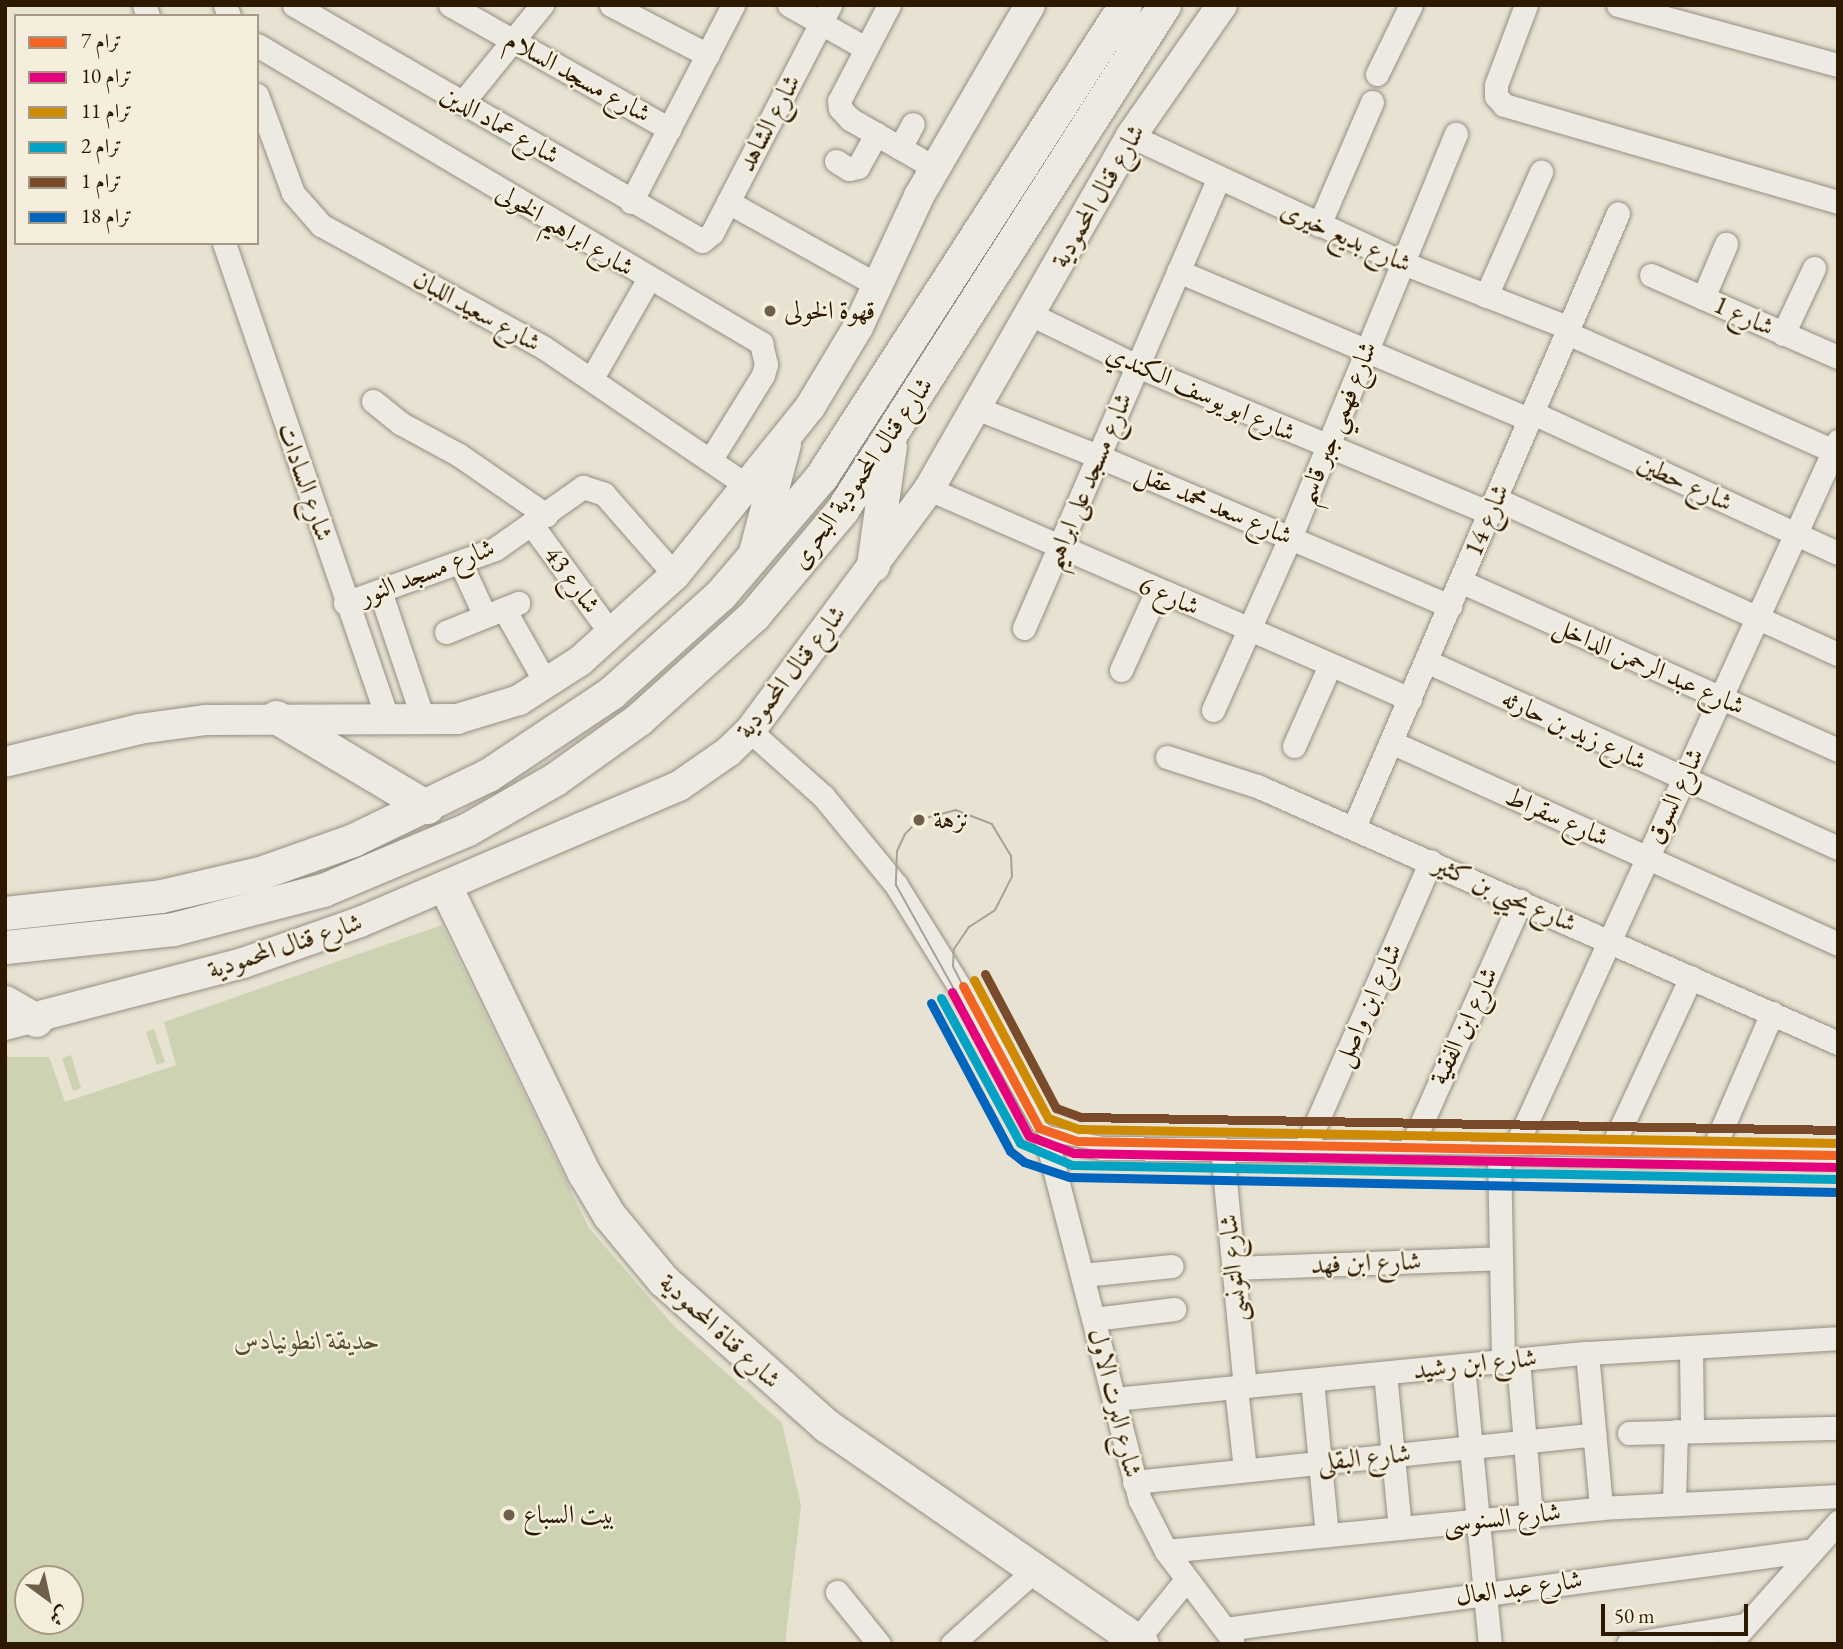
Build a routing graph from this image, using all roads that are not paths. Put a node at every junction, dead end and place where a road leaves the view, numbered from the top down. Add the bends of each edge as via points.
1 (295, 5) edge
2 (450, 5) edge
3 (542, 5) edge
4 (611, 5) edge
5 (733, 5) edge
6 (789, 5) edge
7 (889, 5) edge
8 (1030, 5) edge
9 (1125, 5) edge
10 (1164, 5) edge
11 (1222, 5) edge
12 (1526, 5) edge
13 (1618, 5) edge
14 (1409, 6) edge
15 (826, 14) edge
16 (513, 41) junction
17 (259, 46) edge
18 (865, 48) junction
19 (708, 55) junction
20 (1838, 65) edge
21 (1377, 74) dead end
22 (259, 100) edge
23 (1373, 102) dead end
24 (461, 103) junction
25 (913, 124) dead end
26 (670, 129) junction
27 (876, 134) junction
28 (1455, 134) dead end
29 (1131, 135) junction
30 (900, 148) junction
31 (836, 162) dead end
32 (935, 168) junction
33 (1541, 172) dead end
34 (1218, 179) junction
35 (631, 202) junction
36 (728, 202) junction
37 (1838, 202) edge
38 (1618, 213) dead end
39 (1319, 225) junction
40 (706, 240) joint
41 (1726, 244) dead end
42 (225, 245) edge
43 (1403, 263) junction
44 (1814, 268) dead end
45 (1178, 271) junction
46 (1651, 275) dead end
47 (648, 279) junction
48 (877, 285) junction
49 (1486, 296) junction
50 (1703, 298) junction
51 (1030, 314) junction
52 (1566, 330) junction
53 (1783, 334) junction
54 (1366, 351) junction
55 (1838, 358) edge
56 (1137, 366) junction
57 (592, 378) junction
58 (373, 401) dead end
59 (976, 408) junction
60 (1532, 417) junction
61 (890, 440) junction
62 (783, 444) junction
63 (1326, 448) junction
64 (1836, 449) edge
65 (1098, 456) junction
66 (711, 459) junction
67 (749, 487) junction
68 (929, 489) junction
69 (1493, 506) junction
70 (539, 520) junction
71 (1795, 534) junction
72 (1290, 538) junction
73 (1058, 549) junction
74 (1838, 553) edge
75 (752, 561) junction
76 (461, 564) junction
77 (873, 565) junction
78 (676, 575) junction
79 (1461, 581) junction
80 (380, 591) junction
81 (1157, 591) junction
82 (345, 603) junction
83 (1450, 606) junction
84 (502, 609) junction
85 (1757, 618) junction
86 (1024, 628) dead end
87 (1248, 630) junction
88 (446, 632) dead end
89 (611, 635) junction
90 (1838, 654) edge
91 (1426, 661) junction
92 (1330, 665) junction
93 (1121, 670) dead end
94 (547, 685) junction
95 (1410, 699) junction
96 (1720, 699) junction
97 (1213, 710) dead end
98 (276, 717) junction
99 (388, 720) junction
100 (424, 722) junction
101 (750, 731) junction
102 (1391, 742) junction
103 (1294, 746) dead end
104 (1838, 750) edge
105 (1167, 757) dead end
106 (5, 762) edge
107 (1683, 780) junction
108 (427, 807) junction
109 (1354, 827) junction
110 (1838, 848) edge
111 (1648, 856) junction
112 (1431, 861) junction
113 (446, 888) junction
114 (1521, 901) junction
115 (5, 913) edge
116 (1609, 941) junction
117 (1838, 944) edge
118 (5, 947) edge
119 (1691, 977) junction
120 (5, 1002) edge
121 (1772, 1013) junction
122 (20, 1022) edge
123 (1838, 1043) edge
124 (1046, 1137) junction
125 (1222, 1149) junction
126 (1305, 1149) junction
127 (1409, 1151) junction
128 (1506, 1152) junction
129 (1609, 1153) junction
130 (1711, 1154) junction
131 (1838, 1157) edge
132 (1500, 1258) junction
133 (1172, 1266) dead end
134 (1233, 1268) junction
135 (1083, 1275) junction
136 (1174, 1309) dead end
137 (1094, 1319) junction
138 (1838, 1338) edge
139 (1691, 1347) junction
140 (1587, 1353) junction
141 (1510, 1361) junction
142 (1463, 1366) junction
143 (1385, 1373) junction
144 (1312, 1380) junction
145 (1240, 1387) junction
146 (1114, 1399) junction
147 (1838, 1428) edge
148 (1684, 1431) junction
149 (1629, 1433) dead end
150 (1595, 1434) junction
151 (1525, 1442) junction
152 (1471, 1447) junction
153 (1393, 1455) junction
154 (1320, 1463) junction
155 (1245, 1470) junction
156 (1134, 1482) junction
157 (1838, 1496) edge
158 (1674, 1502) junction
159 (1601, 1508) junction
160 (1531, 1515) junction
161 (1478, 1520) junction
162 (1838, 1522) edge
163 (1400, 1528) junction
164 (1327, 1535) junction
165 (1813, 1550) junction
166 (1166, 1551) junction
167 (1036, 1569) junction
168 (1186, 1580) junction
169 (837, 1592) dead end
170 (1485, 1592) junction
171 (1745, 1625) junction
172 (1230, 1637) edge
173 (1140, 1642) edge
174 (879, 1644) edge
175 (952, 1644) edge
176 (1490, 1644) edge
177 (1628, 1644) edge
178 (1729, 1644) edge

1 - 24 street, شارع عماد الدين
2 - 16 street, شارع مسجد السلام
3 - 16 street
4 - 19 street
5 - 19 street
6 - 15 street
7 - 18 street
8 - 32 street
9 - 75 main road, شارع قنال المحمودية البحرى via 842,447
10 - 61 main road, شارع قنال المحمودية البحرى
11 - 29 street, شارع قنال المحمودية
12 - 37 street via 1496,85 1496,96 1504,105
13 - 20 street
14 - 21 street
15 - 18 street
15 - 36 street, شارع الشاهد
16 - 24 street
16 - 26 street, شارع مسجد السلام
17 - 47 street, شارع ابراهيم الخولى
18 - 27 street via 839,101 844,115
19 - 26 street
22 - 57 street, شارع سعيد اللبان via 293,193 321,225
23 - 39 street
24 - 35 street, شارع عماد الدين
25 - 30 street
26 - 35 street
27 - 30 street
27 - 31 street via 858,167 849,169
28 - 43 street, شارع فهمي جبر قاسم
29 - 34 street, شارع بديع خيرى
29 - 51 street, شارع قنال المحمودية
30 - 32 street
32 - 48 street
33 - 49 street
34 - 39 street, شارع بديع خيرى
34 - 45 street, شارع مسجد على ابراهيم
35 - 40 street, شارع عماد الدين via 697,240
36 - 40 street, شارع الشاهد
36 - 48 street
38 - 52 street, شارع 14
39 - 43 street, شارع بديع خيرى
41 - 50 street
42 - 82 street, شارع السادات
43 - 49 street, شارع بديع خيرى
43 - 54 street, شارع فهمي جبر قاسم
44 - 53 street
45 - 54 street, شارع حطين
45 - 56 street, شارع مسجد على ابراهيم
46 - 50 street, شارع 1
47 - 57 street
47 - 66 street, شارع ابراهيم الخولى via 752,335 765,353 763,375
48 - 62 street via 835,368
49 - 52 street, شارع بديع خيرى
50 - 53 street, شارع 1
51 - 56 street, شارع ابو يوسف الكندي
51 - 59 street, شارع قنال المحمودية
52 - 60 street, شارع 14
52 - 64 street, شارع بديع خيرى
53 - 55 street, شارع 1
54 - 60 street, شارع حطين
54 - 63 street, شارع فهمي جبر قاسم
56 - 63 street, شارع ابو يوسف الكندي
56 - 65 street, شارع مسجد على ابراهيم
57 - 66 street, شارع سعيد اللبان
58 - 70 street, شارع 43 via 400,424 459,455
59 - 65 street, شارع سعد محمد عقل
59 - 68 street, شارع قنال المحمودية
60 - 69 street, شارع 14
60 - 71 street, شارع حطين
61 - 77 main road
61 - 118 main road, شارع قنال المحمودية البحرى via 789,577 718,652 629,727 511,805 407,857 274,906 122,938
62 - 67 street
62 - 75 main road
63 - 69 street, شارع ابو يوسف الكندي
63 - 72 street, شارع فهمي جبر قاسم
64 - 71 street, شارع السوق
65 - 72 street, شارع سعد محمد عقل
65 - 73 street, شارع مسجد على ابراهيم
66 - 67 street, شارع سعيد اللبان
67 - 78 street
68 - 73 street, شارع 6
68 - 77 street, شارع قنال المحمودية
69 - 79 street, شارع 14
69 - 85 street, شارع ابو يوسف الكندي
70 - 76 street, شارع مسجد النور
70 - 78 street, شارع مسجد النور via 575,490 591,487 604,494
70 - 89 street, شارع 43
71 - 74 street, شارع حطين
71 - 85 street, شارع السوق
72 - 83 street, شارع سعد محمد عقل
72 - 87 street, شارع فهمي جبر قاسم
73 - 81 street, شارع 6
73 - 86 street, شارع مسجد على ابراهيم
75 - 108 main road, شارع قنال المحمودية البحرى via 686,629 611,693 530,750
76 - 80 street, شارع مسجد النور
76 - 84 street
77 - 101 street, شارع قنال المحمودية
78 - 89 street
79 - 83 street, شارع 14
79 - 96 street, شارع عبد الرحمن الداخل
80 - 82 street, شارع مسجد النور
80 - 100 street
81 - 87 street, شارع 6
81 - 93 street
82 - 99 street, شارع السادات
83 - 91 street, شارع 14
84 - 88 street
84 - 94 street
85 - 90 street, شارع ابو يوسف الكندي
85 - 96 street, شارع السوق
87 - 92 street, شارع 6
87 - 97 street, شارع فهمي جبر قاسم
89 - 94 street
91 - 95 street, شارع 14
91 - 107 street, شارع زيد بن حارثه
92 - 95 street, شارع 6
92 - 103 street
94 - 100 street via 488,711
95 - 102 street, شارع 14
96 - 104 street, شارع عبد الرحمن الداخل
96 - 107 street, شارع السوق
98 - 99 street
98 - 106 street via 139,729
98 - 108 main road
99 - 100 street
101 - 113 street, شارع قنال المحمودية via 679,786
101 - 124 street via 823,796 896,885 971,1005 1037,1131
102 - 109 street, شارع 14
102 - 111 street, شارع سقراط
105 - 109 street, شارع يحيي بن كثير via 1257,786
107 - 110 street, شارع زيد بن حارثه
107 - 111 street, شارع السوق
108 - 115 main road, شارع قنال المحمودية البحرى via 353,840 213,885 110,904
109 - 112 street, شارع يحيي بن كثير
111 - 116 street, شارع السوق
111 - 117 street, شارع سقراط
112 - 114 street, شارع يحيي بن كثير
112 - 126 street, شارع ابن واصل
113 - 122 street, شارع قنال المحمودية via 243,963
113 - 167 main road, شارع قناة المحمودية via 584,1172 633,1248 827,1426
114 - 116 street, شارع يحيي بن كثير
114 - 127 street, شارع ابن الفقية
116 - 119 street, شارع يحيي بن كثير
116 - 128 street, شارع السوق
119 - 121 street, شارع يحيي بن كثير
119 - 129 street
120 - 122 main road
121 - 123 street, شارع يحيي بن كثير
121 - 130 street
124 - 125 street via 1102,1148
124 - 135 street, شارع البرت الاول
125 - 126 street
125 - 134 street, شارع التونسى
126 - 127 street
127 - 128 street
128 - 129 street
128 - 132 street
129 - 130 street
130 - 131 street
132 - 134 street, شارع ابن فهد
132 - 141 street
133 - 135 street
134 - 145 street, شارع التونسى
135 - 137 street, شارع البرت الاول
136 - 137 street
137 - 146 street, شارع البرت الاول
138 - 139 street, شارع ابن رشيد
139 - 140 street, شارع ابن رشيد
139 - 148 street
140 - 141 street, شارع ابن رشيد
140 - 150 street
141 - 142 street, شارع ابن رشيد
141 - 151 street
142 - 143 street, شارع ابن رشيد
142 - 152 street
143 - 144 street, شارع ابن رشيد
143 - 153 street
144 - 145 street, شارع ابن رشيد
144 - 154 street
145 - 146 street, شارع ابن رشيد
145 - 155 street, شارع التونسى
146 - 156 street, شارع البرت الاول
147 - 148 street
148 - 149 street
148 - 158 street
150 - 151 street, شارع البقلى
150 - 159 street
151 - 152 street, شارع البقلى
151 - 160 street
152 - 153 street, شارع البقلى
152 - 161 street
153 - 154 street, شارع البقلى
153 - 163 street
154 - 155 street, شارع البقلى
154 - 164 street
155 - 156 street, شارع البقلى
156 - 166 street, شارع البرت الاول
157 - 158 street, شارع السنوسى
158 - 159 street, شارع السنوسى
159 - 160 street, شارع السنوسى
160 - 161 street, شارع السنوسى
161 - 163 street, شارع السنوسى
161 - 170 street
162 - 165 street
163 - 164 street, شارع السنوسى
164 - 166 street, شارع السنوسى
165 - 170 street, شارع عبد العال
165 - 171 street
166 - 168 street, شارع البرت الاول
167 - 173 main road, شارع قناة المحمودية
167 - 175 street
168 - 172 street, شارع البرت الاول
168 - 173 street
169 - 174 street
170 - 172 street, شارع عبد العال
170 - 176 street
171 - 177 street
171 - 178 street

